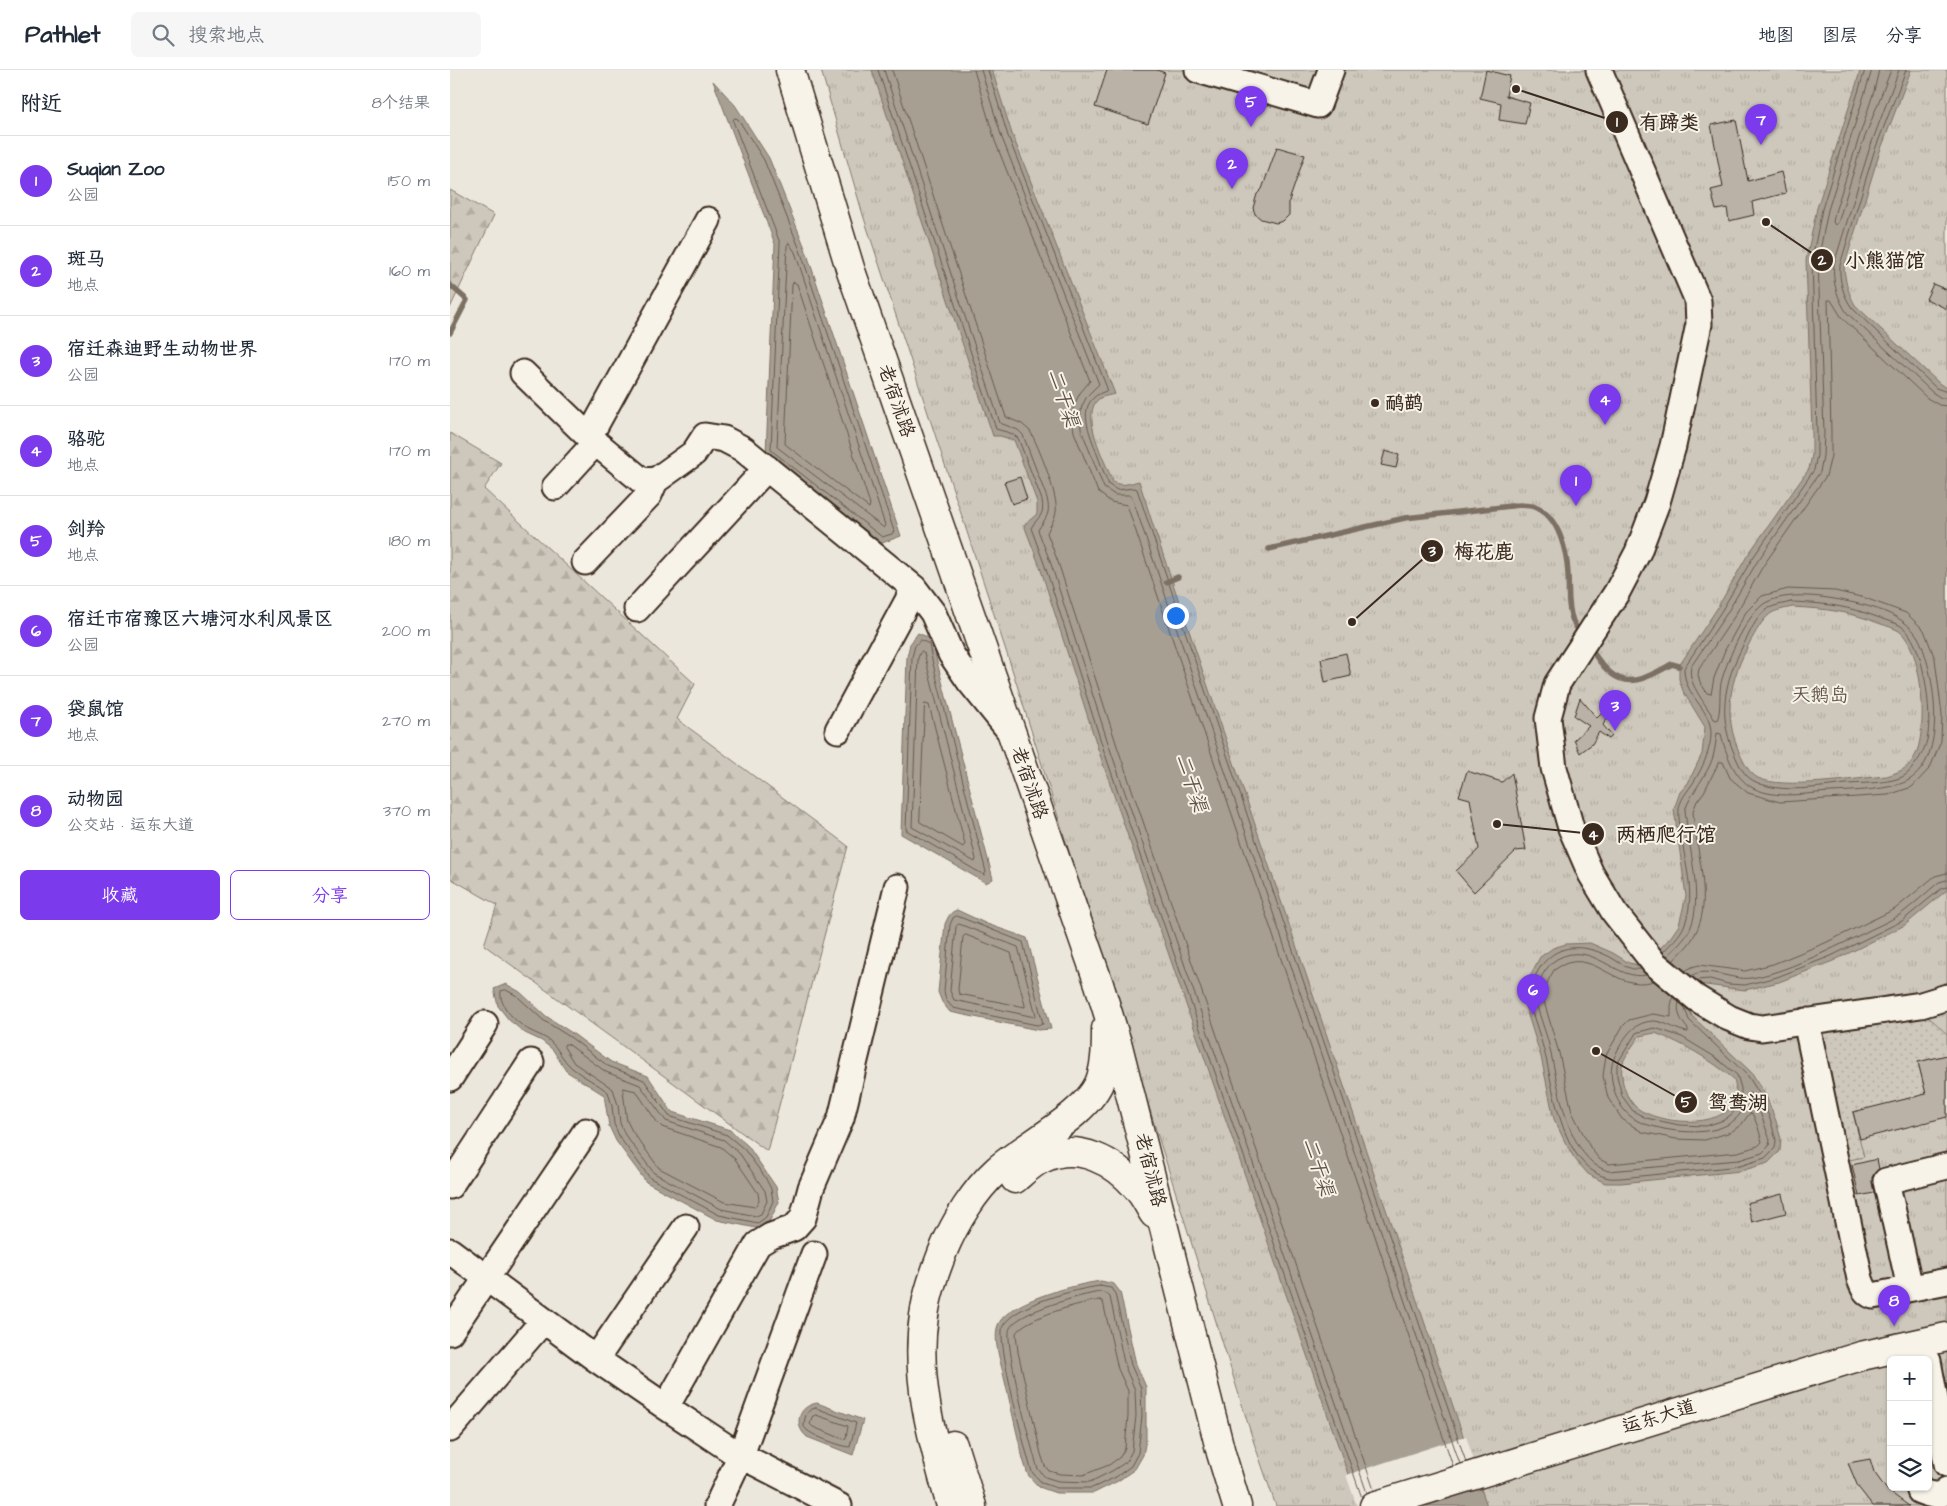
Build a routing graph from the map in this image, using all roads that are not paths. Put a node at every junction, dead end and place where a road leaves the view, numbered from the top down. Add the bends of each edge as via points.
1 (790, 70) edge
2 (1198, 70) edge
3 (1331, 70) edge
4 (1599, 70) edge
5 (708, 220) dead end
6 (523, 372) dead end
7 (592, 440) junction
8 (767, 468) junction
9 (655, 481) junction
10 (555, 487) dead end
11 (585, 562) dead end
12 (914, 588) junction
13 (637, 609) dead end
14 (838, 730) dead end
15 (1011, 733) junction
16 (898, 887) dead end
17 (1947, 997) edge
18 (1107, 1010) junction
19 (1806, 1021) junction
20 (485, 1024) dead end
21 (531, 1062) dead end
22 (450, 1078) edge
23 (586, 1131) dead end
24 (1947, 1166) edge
25 (450, 1186) edge
26 (686, 1227) dead end
27 (1166, 1236) junction
28 (450, 1251) edge
29 (814, 1254) dead end
30 (486, 1279) junction
31 (1947, 1281) edge
32 (1910, 1288) junction
33 (543, 1321) junction
34 (450, 1332) edge
35 (1932, 1350) edge
36 (1895, 1354) edge
37 (596, 1360) junction
38 (666, 1407) junction
39 (450, 1429) edge
40 (741, 1455) junction
41 (1947, 1464) edge
42 (717, 1506) edge
43 (839, 1506) edge
44 (951, 1506) edge
45 (972, 1506) edge
46 (1237, 1506) edge
47 (1374, 1506) edge

1 - 15 main road, 老宿沭路 via 850,268
2 - 3 street via 1318,105
4 - 19 street via 1698,301 1699,324 1673,446 1638,552 1617,592 1557,684 1548,718 1554,768 1570,828 1591,874 1614,912 1654,963 1696,998 1749,1026 1762,1028
5 - 7 street
6 - 7 street
7 - 9 street via 640,480
7 - 10 street
8 - 9 street via 724,438 704,436 694,453
8 - 12 street
8 - 13 street
9 - 11 street via 649,495
12 - 14 street
12 - 15 street via 933,613 951,654
15 - 18 main road, 老宿沭路
16 - 38 street via 841,1118 811,1188 803,1218 794,1228 758,1244
17 - 19 street via 1921,1005
18 - 27 main road, 老宿沭路
18 - 44 main road via 1105,1062 1096,1090 1071,1116 997,1170 983,1185 948,1238 931,1280 923,1317 922,1360 936,1450
19 - 32 street via 1862,1284 1873,1296
20 - 22 street
21 - 25 street
23 - 30 street
24 - 32 street via 1886,1181
26 - 37 street
27 - 45 main road via 1137,1187 1114,1167 1085,1153 1063,1153 1042,1158 1013,1181 987,1209 964,1246 948,1284 940,1320 938,1358 942,1399 953,1447
27 - 46 main road, 老宿沭路
28 - 30 street
29 - 40 street
30 - 33 street
30 - 34 street
31 - 32 street
33 - 37 street
33 - 39 street
35 - 36 main road, 运东大道
35 - 41 street
36 - 47 main road, 运东大道 via 1861,1356
37 - 38 street
38 - 40 street
40 - 42 street
40 - 43 street

